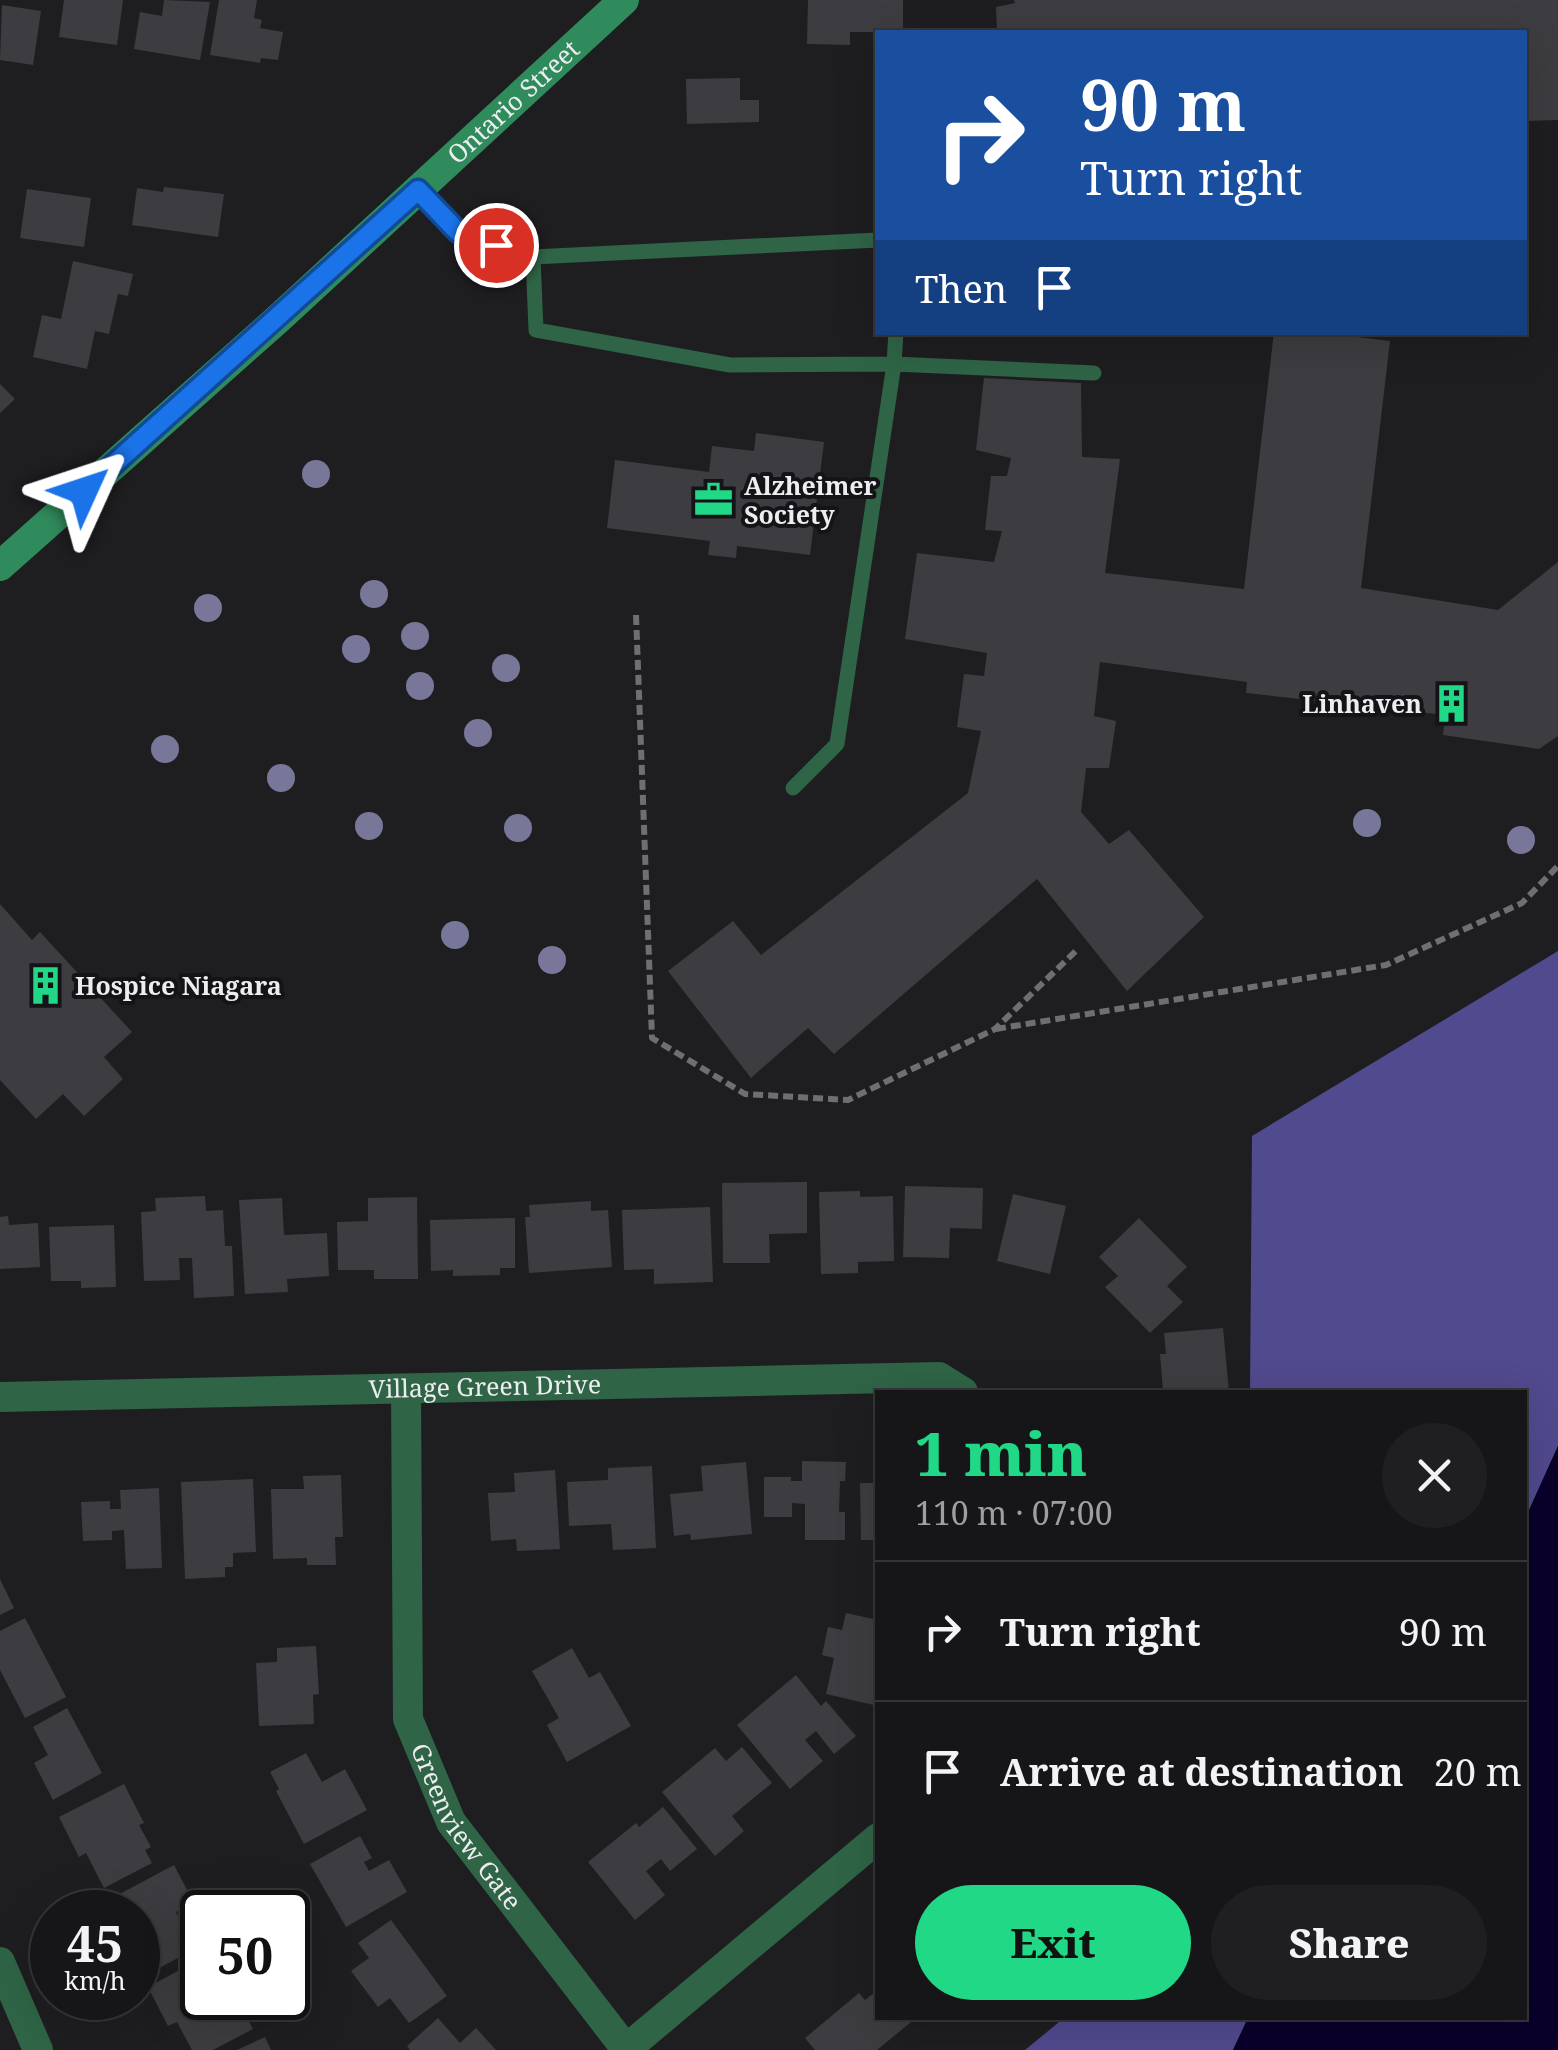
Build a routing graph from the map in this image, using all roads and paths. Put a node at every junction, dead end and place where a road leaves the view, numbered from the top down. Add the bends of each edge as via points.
1 (624, 0) edge
2 (418, 190) junction
3 (875, 240) edge
4 (533, 257) junction
5 (896, 335) edge
6 (894, 364) junction
7 (1094, 372) dead end
8 (0, 566) edge
9 (636, 615) dead end
10 (793, 788) dead end
11 (1558, 866) edge
12 (1079, 948) dead end
13 (995, 1029) junction
14 (406, 1390) junction
15 (960, 1390) edge
16 (0, 1396) edge
17 (875, 1841) edge
18 (0, 1962) edge
19 (38, 2050) edge
20 (626, 2050) edge

1 - 2 main road, Ontario Street
2 - 4 lane via 458,232
2 - 8 main road, Ontario Street
3 - 4 lane
4 - 6 lane via 536,330 730,365
5 - 6 lane
6 - 7 lane
6 - 10 lane via 836,744
9 - 13 path via 652,1038 745,1094 848,1100
11 - 13 path via 1522,902 1386,965
12 - 13 path
14 - 15 street, Village Green Drive via 939,1377
14 - 16 street, Village Green Drive
14 - 20 street, Greenview Gate via 408,1719 451,1822
17 - 20 street
18 - 19 street

